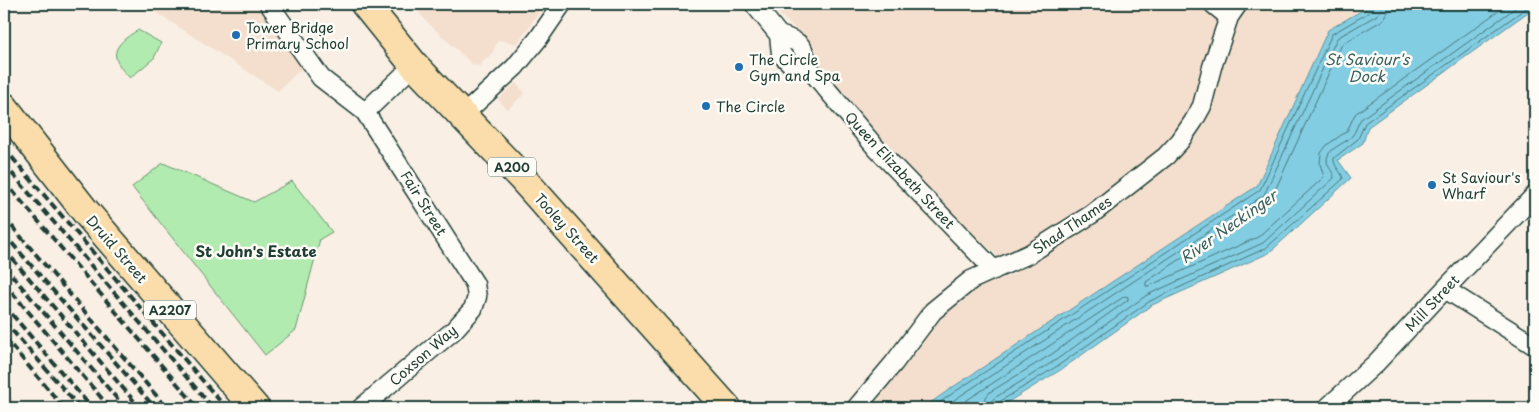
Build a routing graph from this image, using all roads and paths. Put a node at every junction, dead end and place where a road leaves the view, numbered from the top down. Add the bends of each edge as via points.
1 (269, 4) edge
2 (365, 4) edge
3 (562, 4) edge
4 (754, 4) edge
5 (1213, 4) edge
6 (1234, 11) edge
7 (414, 65) junction
8 (4, 107) edge
9 (365, 112) junction
10 (463, 115) junction
11 (1535, 196) edge
12 (994, 270) junction
13 (1445, 289) junction
14 (477, 296) joint
15 (1535, 346) edge
16 (1338, 405) edge
17 (256, 408) edge
18 (361, 408) edge
19 (727, 408) edge
20 (856, 408) edge

1 - 9 street, Fair Street via 321,78
2 - 7 main road, Tooley Street / A200
3 - 10 street via 515,66
4 - 12 street, Queen Elizabeth Street via 780,35 781,54 791,64 808,67 877,149
5 - 6 street
6 - 12 street, Shad Thames via 1212,67 1202,106 1194,122 1166,156 1092,214 1029,254
7 - 9 street
7 - 10 main road, Tooley Street / A200
8 - 17 main road, Druid Street / A2207 via 84,211
9 - 14 street, Fair Street via 475,284
10 - 19 main road, Tooley Street / A200
11 - 13 street, Mill Street
12 - 20 street, Shad Thames via 971,280 933,311
13 - 15 street
13 - 16 street, Mill Street
14 - 18 street, Coxson Way via 474,309 453,331

